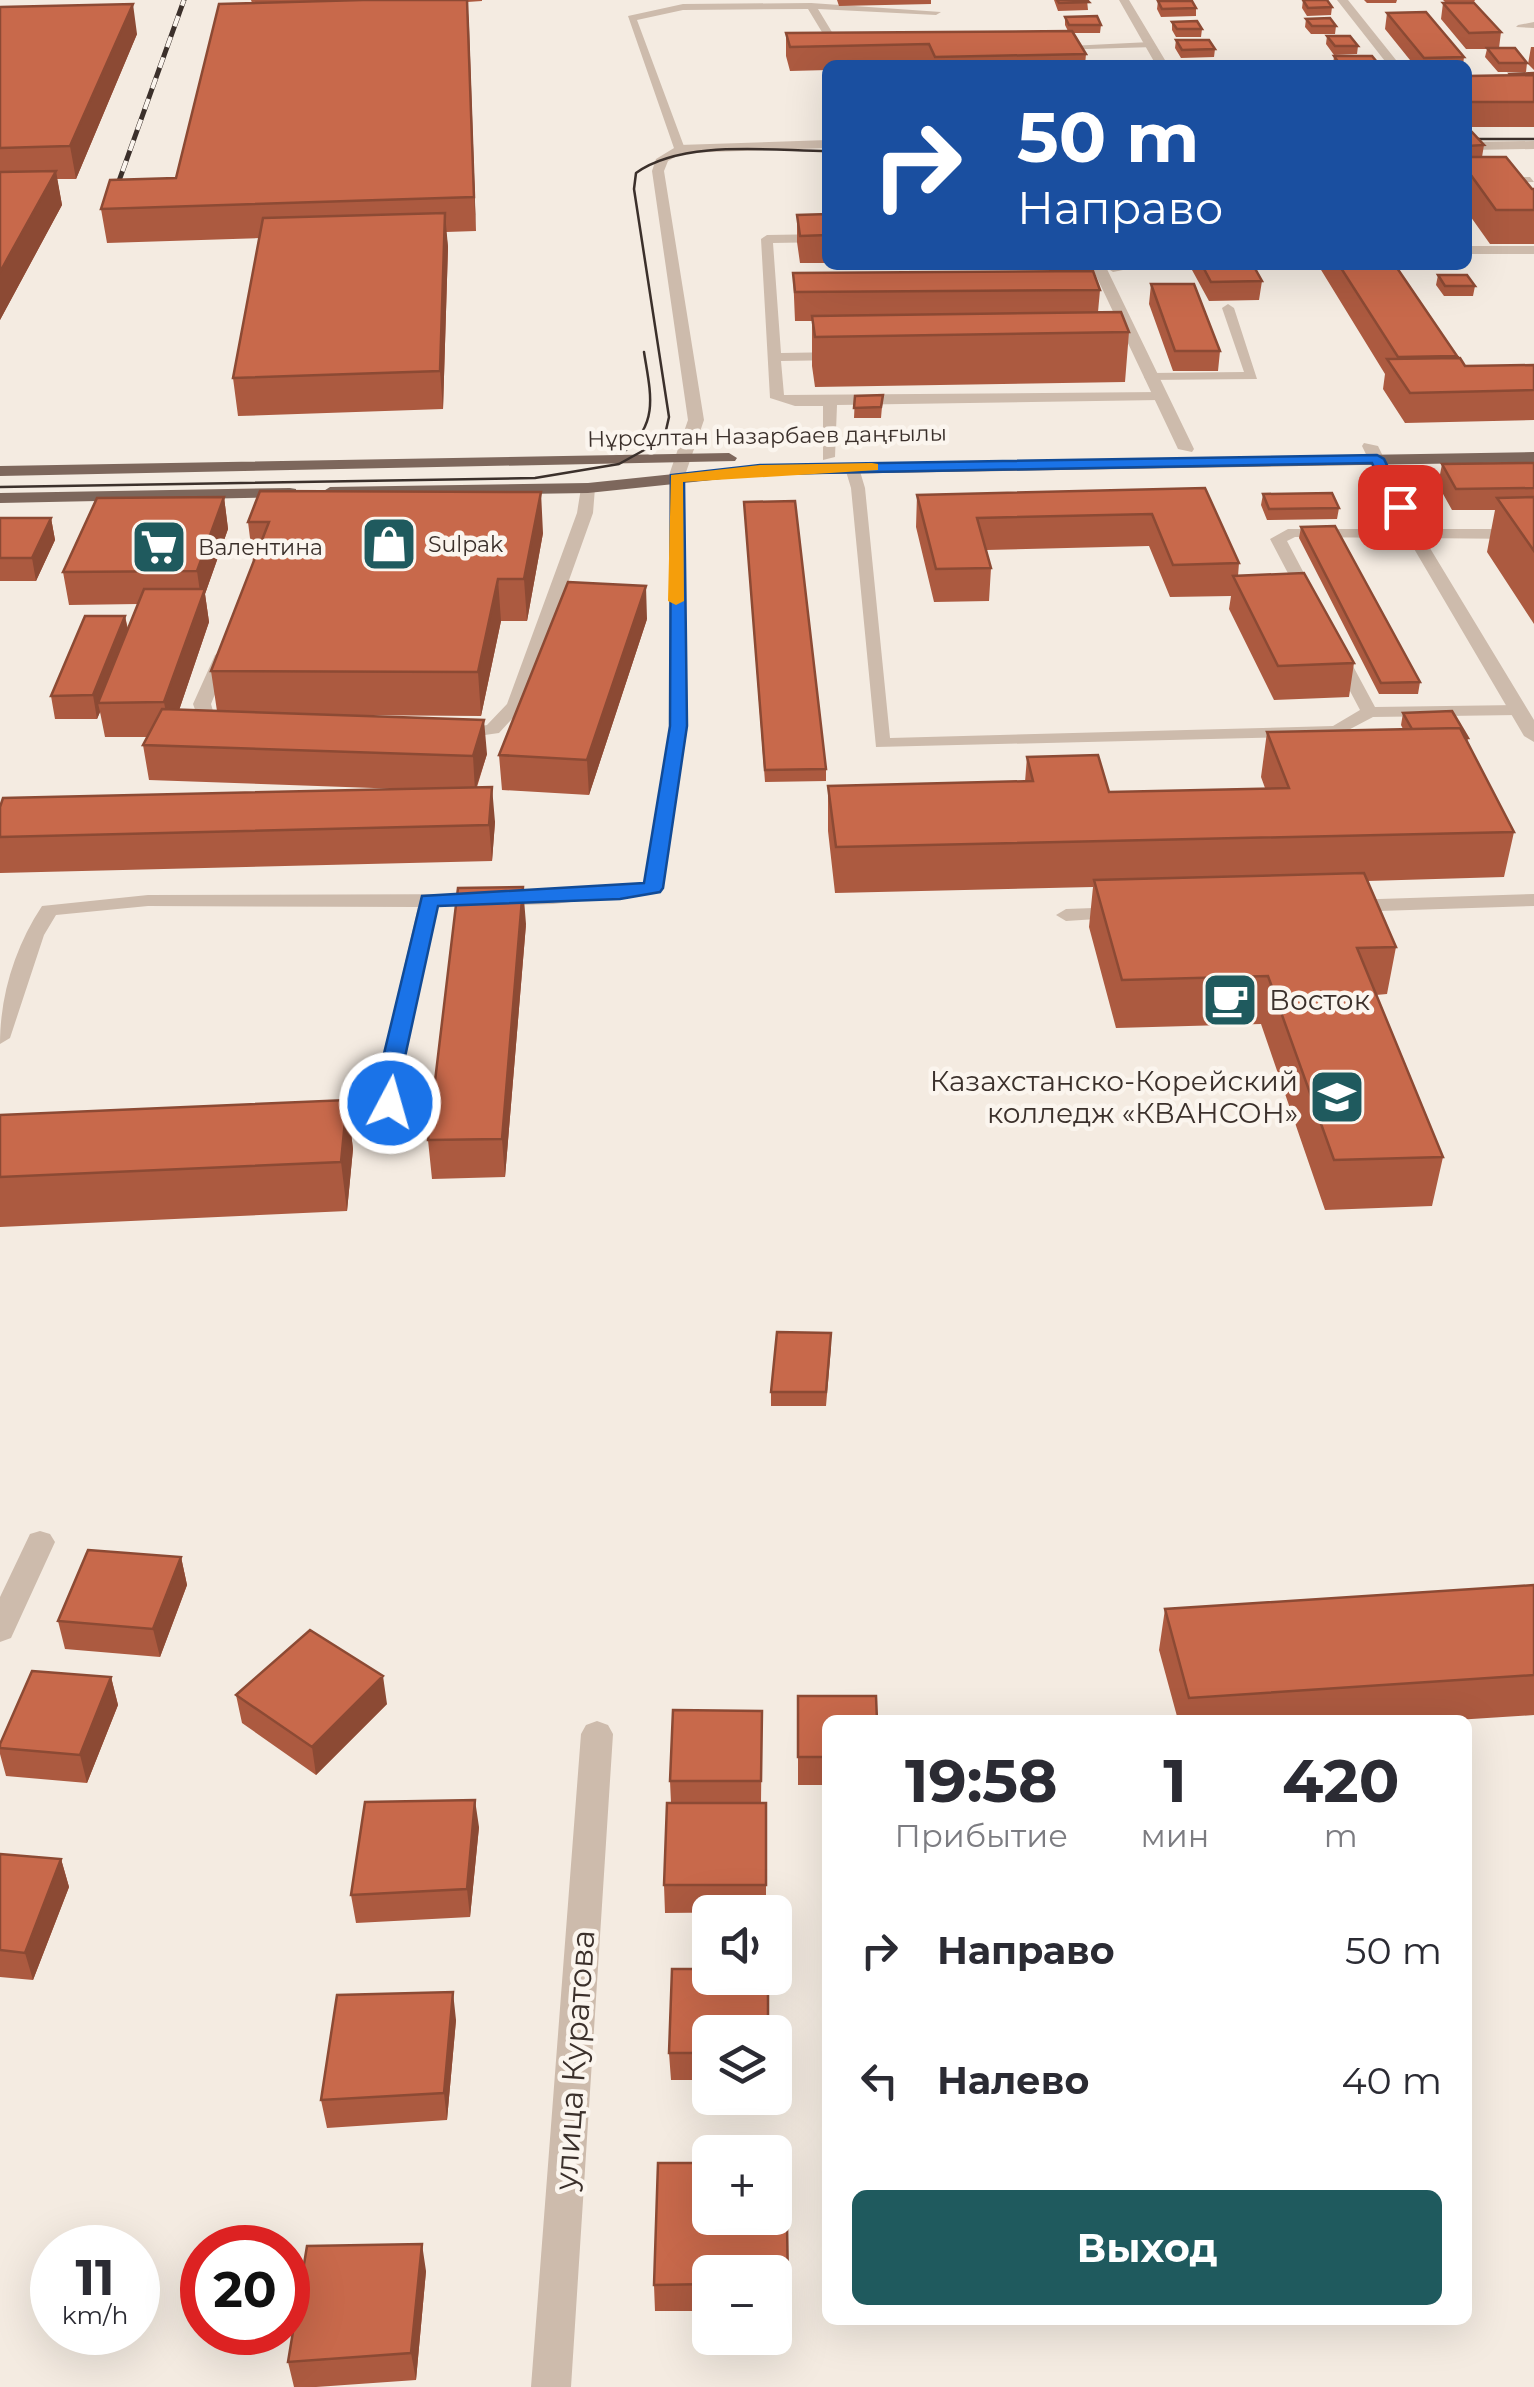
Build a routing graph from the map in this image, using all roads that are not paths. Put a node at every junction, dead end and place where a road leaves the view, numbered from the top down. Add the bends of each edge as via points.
1 (1124, 0) edge
2 (1342, 0) edge
3 (811, 6) junction
4 (936, 12) dead end
5 (1534, 25) edge
6 (1521, 27) dead end
7 (869, 44) edge
8 (1150, 44) junction
9 (1040, 47) edge
10 (1159, 60) edge
11 (1390, 60) edge
12 (1534, 132) edge
13 (1472, 133) edge
14 (822, 144) edge
15 (1534, 145) edge
16 (1472, 146) edge
17 (679, 149) junction
18 (1472, 181) edge
19 (1533, 182) edge
20 (822, 238) edge
21 (1472, 250) edge
22 (1534, 250) edge
23 (1106, 270) edge
24 (1110, 291) junction
25 (1090, 292) edge
26 (770, 294) junction
27 (790, 294) edge
28 (1228, 308) edge
29 (1120, 352) edge
30 (1139, 352) junction
31 (852, 356) edge
32 (775, 358) junction
33 (1152, 377) junction
34 (1160, 396) junction
35 (830, 401) junction
36 (1534, 443) edge
37 (1186, 449) junction
38 (1374, 453) junction
39 (828, 457) junction
40 (1534, 457) edge
41 (684, 458) junction
42 (852, 468) junction
43 (0, 471) edge
44 (676, 478) junction
45 (588, 488) junction
46 (0, 498) edge
47 (1411, 530) junction
48 (1534, 534) edge
49 (1314, 608) edge
50 (232, 632) edge
51 (1333, 643) edge
52 (1518, 710) junction
53 (1369, 712) junction
54 (248, 730) edge
55 (434, 736) edge
56 (1534, 736) edge
57 (429, 900) junction
58 (1534, 900) edge
59 (1320, 907) edge
60 (1144, 912) edge
61 (1066, 915) dead end
62 (0, 1038) edge
63 (296, 1119) edge
64 (40, 1542) dead end
65 (0, 1630) edge
66 (596, 1734) dead end
67 (550, 2387) edge

1 - 8 street
2 - 11 street
3 - 4 lane
3 - 7 lane via 835,45
3 - 17 lane via 683,7 631,18
5 - 6 lane
8 - 9 lane
8 - 10 street
12 - 13 street
14 - 17 street
15 - 16 street
17 - 41 street via 662,158 658,171 696,420
18 - 19 lane
20 - 26 lane via 767,239
21 - 22 lane
23 - 24 street
24 - 25 lane
24 - 30 street
26 - 27 lane
26 - 32 lane
28 - 33 lane via 1252,376
29 - 30 lane
30 - 33 street
31 - 32 lane
32 - 35 lane via 777,398
33 - 34 street
34 - 35 lane
34 - 37 street
35 - 39 lane
36 - 38 main road, Нұрсұлтан Назарбаев даңғылы
37 - 38 main road, Нұрсұлтан Назарбаев даңғылы
37 - 39 main road, Нұрсұлтан Назарбаев даңғылы
38 - 40 main road, Нұрсұлтан Назарбаев даңғылы
38 - 42 main road, Нұрсұлтан Назарбаев даңғылы
38 - 47 street
39 - 41 main road, Нұрсұлтан Назарбаев даңғылы
41 - 43 main road, Нұрсұлтан Назарбаев даңғылы
41 - 44 street
42 - 44 main road, Нұрсұлтан Назарбаев даңғылы
42 - 53 lane via 882,743 1338,732
44 - 45 main road, Нұрсұлтан Назарбаев даңғылы
44 - 57 lane via 678,726 653,888
45 - 46 main road, Нұрсұлтан Назарбаев даңғылы
45 - 55 lane via 585,513 515,706 494,729
47 - 48 lane
47 - 49 lane via 1293,532 1278,539
47 - 52 street
50 - 54 lane via 202,704 207,722
51 - 53 lane
52 - 53 lane
52 - 56 street
57 - 62 lane via 105,900 48,910
57 - 63 lane via 392,1066 390,1103 335,1118
58 - 59 lane
60 - 61 lane
64 - 65 street
66 - 67 street, улица Куратова

